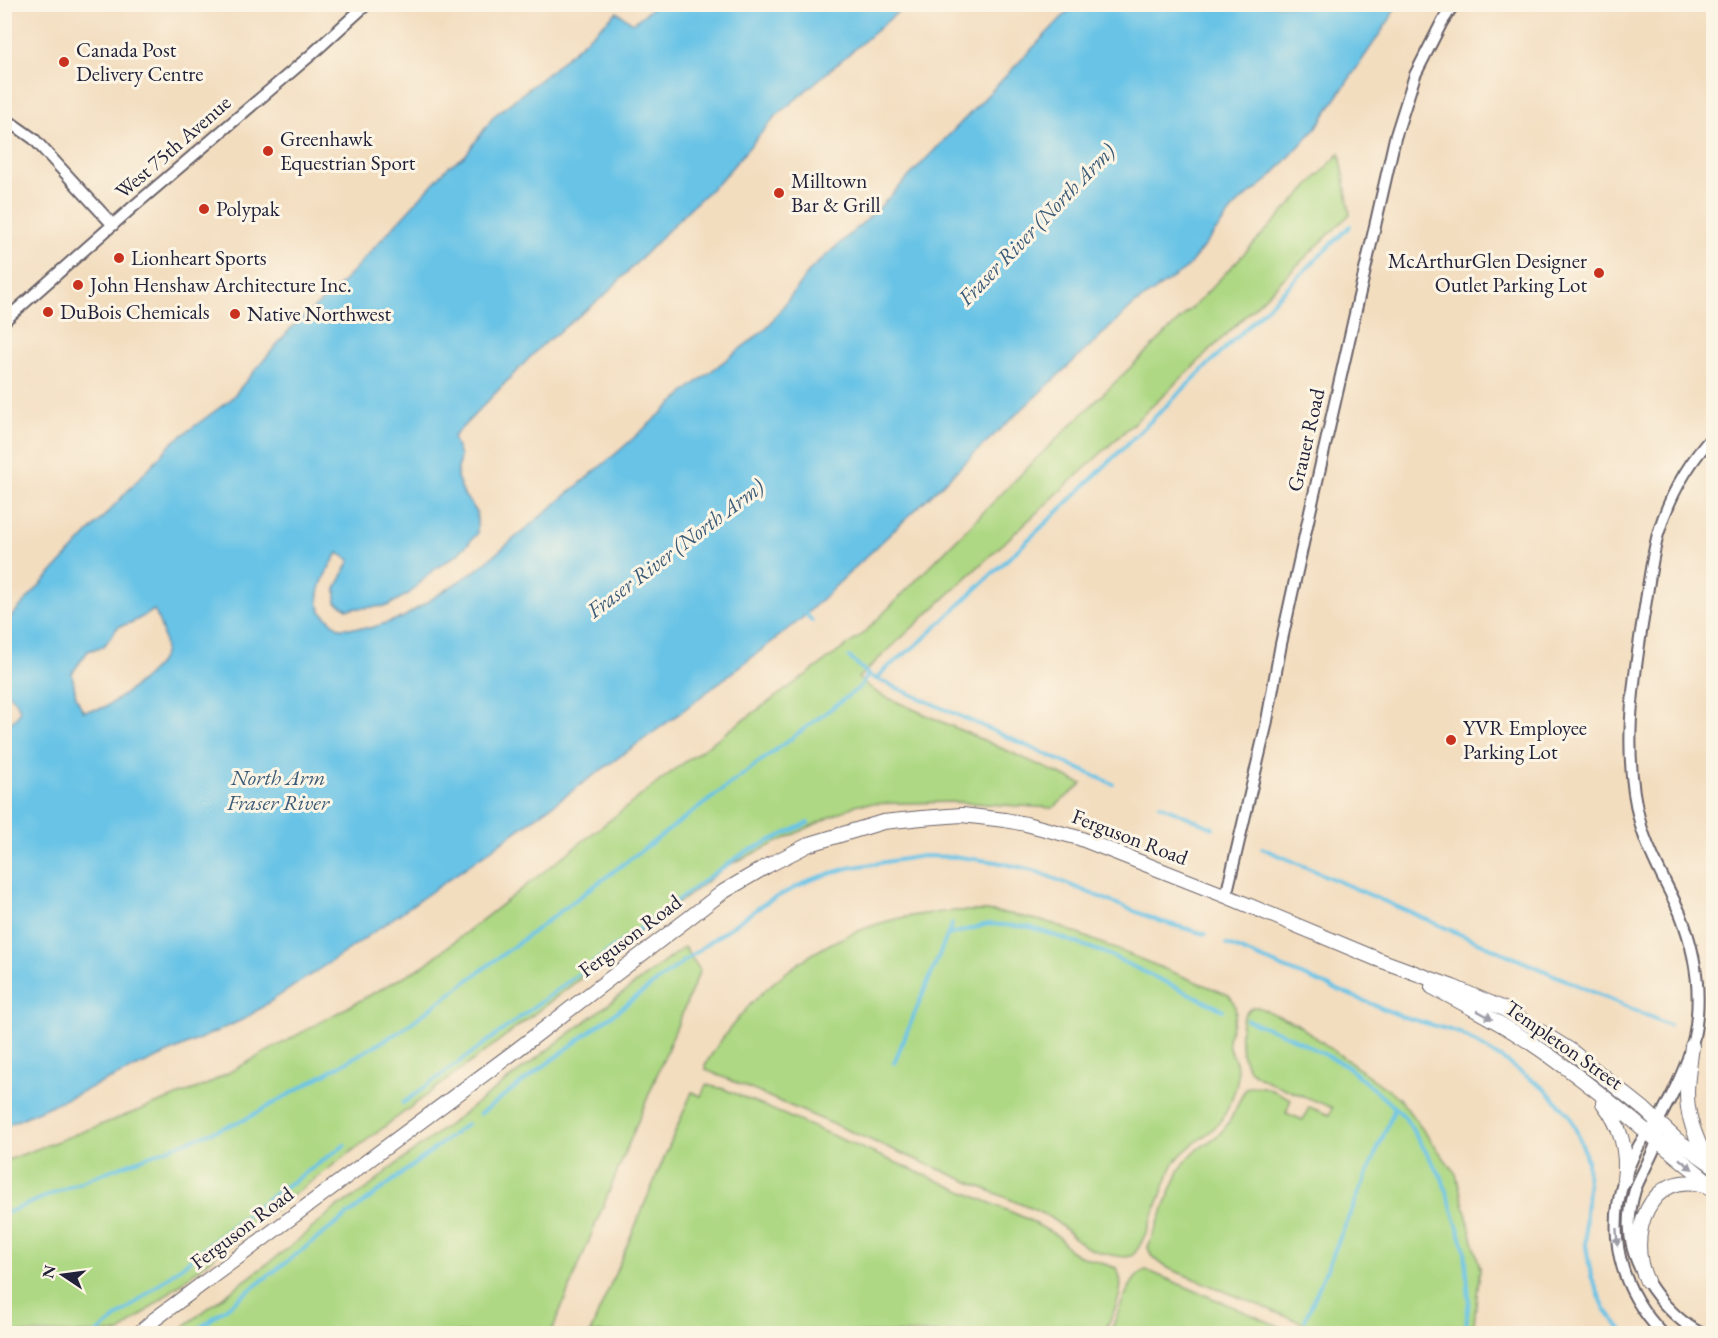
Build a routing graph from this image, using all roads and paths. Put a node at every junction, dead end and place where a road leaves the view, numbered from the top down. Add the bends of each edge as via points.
1 (367, 4) edge
2 (1454, 4) edge
3 (4, 121) edge
4 (113, 225) junction
5 (4, 321) edge
6 (1713, 435) edge
7 (1226, 896) junction
8 (1377, 959) junction
9 (1692, 1046) junction
10 (1578, 1078) junction
11 (1658, 1122) junction
12 (1647, 1133) junction
13 (1658, 1142) junction
14 (1710, 1163) edge
15 (1624, 1180) junction
16 (1713, 1187) edge
17 (1647, 1281) junction
18 (138, 1334) edge
19 (1663, 1334) edge
20 (1703, 1334) edge

1 - 4 street, West 75th Avenue
2 - 7 street, Grauer Road via 1415,75 1395,138
3 - 4 street via 34,139
4 - 5 street, West 75th Avenue
6 - 9 street via 1676,488 1658,534 1630,722 1633,782 1641,827 1679,912 1694,958 1698,1000
7 - 8 street, Templeton Street
7 - 18 street, Ferguson Road via 1078,838 1005,820 962,815 883,822 810,844 723,892
8 -> 10 street, Templeton Street via 1518,1034
8 - 11 street, Templeton Street via 1502,1008 1570,1050
9 - 11 street via 1686,1067
9 - 14 street via 1687,1083 1690,1121
10 - 12 street, Templeton Street
10 - 15 street via 1609,1111 1620,1132 1626,1158
11 - 12 street
11 - 13 street
11 - 14 street, Templeton Street
12 - 13 street, Templeton Street
12 - 15 street
13 -> 16 street, Templeton Street
13 - 17 street via 1640,1177 1631,1209 1632,1249
15 -> 19 street via 1617,1224 1623,1269 1638,1304
16 - 17 street via 1691,1182 1677,1184 1650,1202 1639,1246 1640,1266
17 - 20 street via 1676,1317

